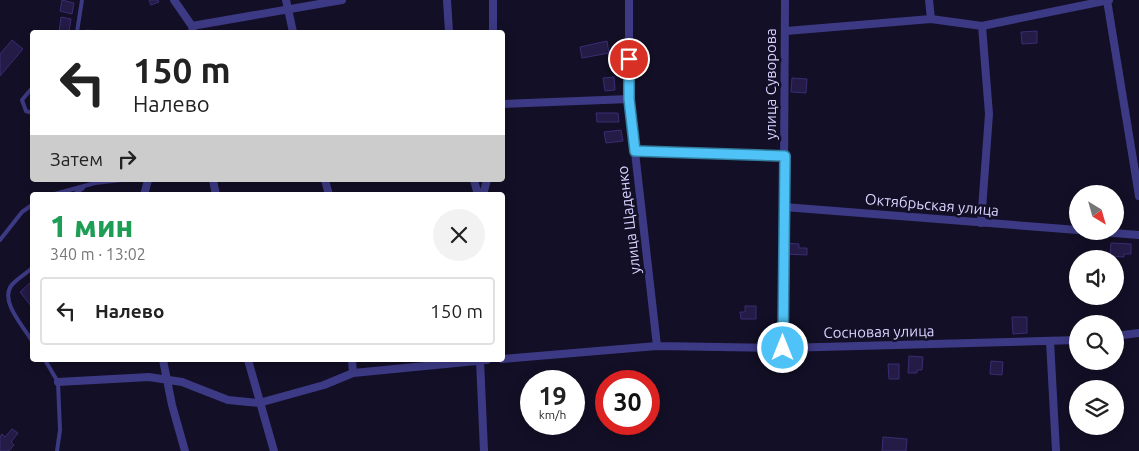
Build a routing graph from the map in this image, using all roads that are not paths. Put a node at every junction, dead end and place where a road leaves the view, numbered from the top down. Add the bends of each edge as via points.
1 (82, 0) edge
2 (174, 0) edge
3 (286, 0) edge
4 (342, 0) edge
5 (446, 0) edge
6 (493, 0) edge
7 (629, 0) edge
8 (785, 0) edge
9 (929, 0) edge
10 (1107, 0) edge
11 (288, 9) junction
12 (931, 19) junction
13 (982, 26) junction
14 (193, 29) edge
15 (78, 30) edge
16 (293, 30) edge
17 (449, 30) edge
18 (493, 30) edge
19 (786, 31) junction
20 (30, 90) edge
21 (629, 99) junction
22 (505, 104) edge
23 (30, 112) edge
24 (635, 151) junction
25 (785, 156) junction
26 (110, 182) edge
27 (86, 186) junction
28 (63, 192) edge
29 (77, 192) edge
30 (1139, 196) edge
31 (30, 206) edge
32 (784, 207) junction
33 (981, 223) junction
34 (1069, 229) edge
35 (1124, 234) edge
36 (1139, 235) edge
37 (0, 240) edge
38 (30, 270) edge
39 (1139, 333) edge
40 (1124, 335) edge
41 (30, 338) edge
42 (1069, 340) edge
43 (1050, 341) junction
44 (657, 346) junction
45 (783, 348) junction
46 (505, 359) edge
47 (46, 362) edge
48 (164, 362) edge
49 (249, 362) edge
50 (352, 362) edge
51 (460, 362) edge
52 (480, 362) edge
53 (353, 373) junction
54 (167, 379) junction
55 (58, 382) junction
56 (259, 403) junction
57 (57, 451) edge
58 (185, 451) edge
59 (274, 451) edge
60 (484, 451) edge
61 (1056, 451) edge

1 - 15 lane
2 - 14 street
3 - 11 street
4 - 11 street
5 - 17 street
6 - 18 street
7 - 21 street, улица Щаденко
8 - 19 street, улица Суворова
9 - 12 street
10 - 13 street
10 - 30 street
11 - 14 street
11 - 16 street
12 - 13 street
12 - 19 street
13 - 33 street via 989,114
19 - 25 street, улица Суворова
20 - 23 lane via 22,100 26,111
21 - 22 street
21 - 24 street, улица Щаденко
24 - 25 street
24 - 44 street, улица Щаденко
25 - 32 street, улица Суворова
26 - 27 lane
27 - 28 lane
27 - 29 lane
31 - 37 lane
32 - 33 street, Октябрьская улица
32 - 45 street, улица Суворова
33 - 34 street, Октябрьская улица
35 - 36 street
38 - 41 lane via 11,284 7,293 8,301
39 - 40 street
42 - 43 street, Сосновая улица
43 - 45 street, Сосновая улица
43 - 61 street
44 - 45 street, Сосновая улица
44 - 46 street, Сосновая улица
47 - 55 lane
48 - 54 street
49 - 56 street
50 - 53 street
51 - 53 street
52 - 60 street
53 - 56 street via 324,385
54 - 55 street
54 - 56 street via 199,387 228,400
54 - 58 street
55 - 57 lane via 60,430
56 - 59 street

